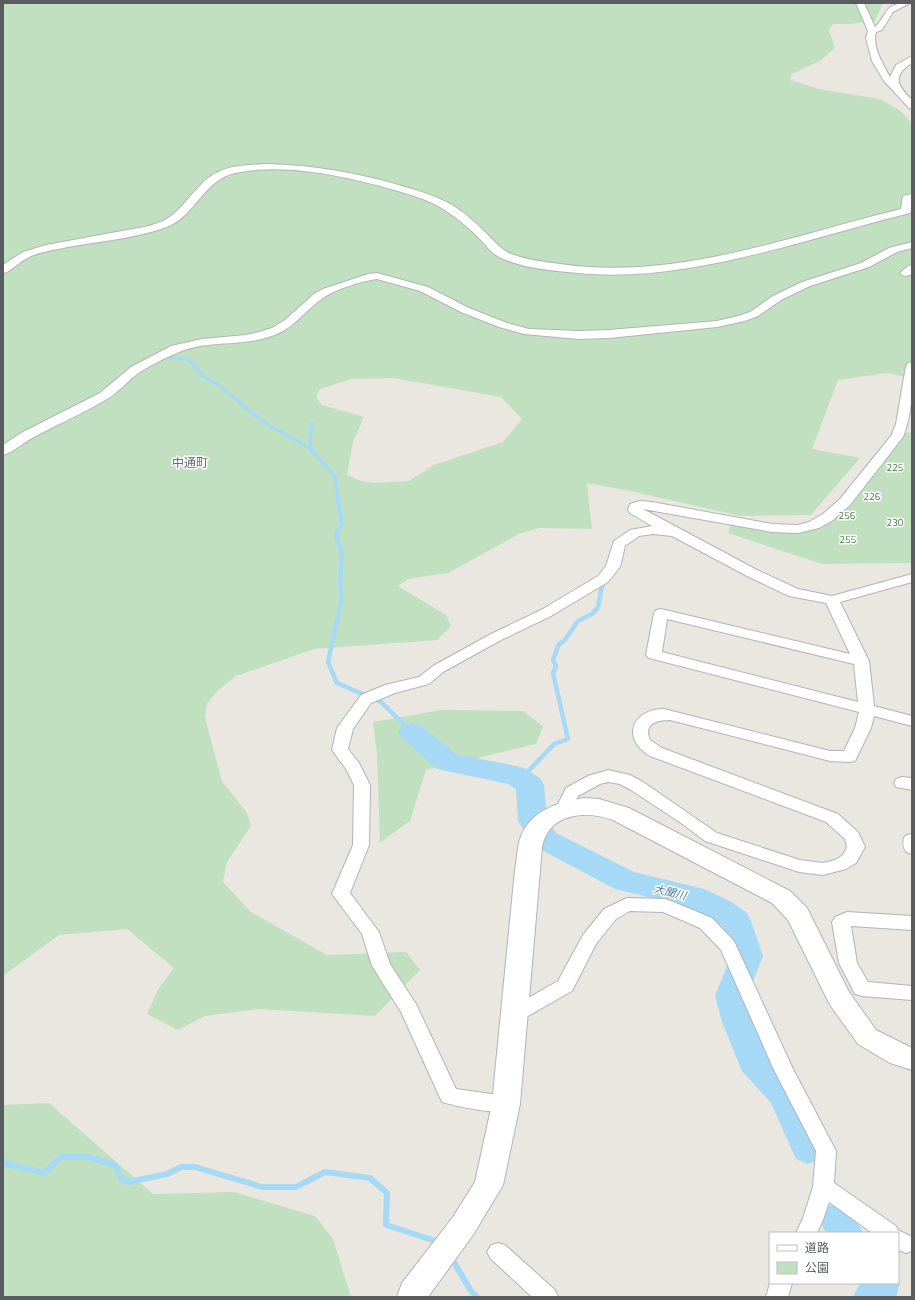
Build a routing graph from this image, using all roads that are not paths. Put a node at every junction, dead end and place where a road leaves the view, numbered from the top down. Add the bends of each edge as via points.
1 (860, 3) edge
2 (906, 3) edge
3 (872, 31) junction
4 (912, 59) edge
5 (895, 88) junction
6 (912, 106) edge
7 (912, 197) edge
8 (912, 245) edge
9 (3, 270) edge
10 (912, 366) edge
11 (3, 451) edge
12 (679, 533) junction
13 (912, 578) edge
14 (832, 600) junction
15 (861, 661) junction
16 (867, 711) junction
17 (912, 721) edge
18 (547, 821) junction
19 (912, 840) edge
20 (912, 848) edge
21 (912, 923) edge
22 (912, 993) edge
23 (514, 1015) junction
24 (912, 1059) edge
25 (506, 1104) junction
26 (823, 1188) junction
27 (807, 1232) edge
28 (888, 1232) edge
29 (498, 1252) dead end
30 (781, 1284) edge
31 (412, 1297) edge
32 (547, 1297) edge
33 (777, 1297) edge

1 - 3 street
2 - 3 street via 890,10 879,28
3 - 5 street via 870,38 876,61
4 - 5 street via 898,69 893,78
5 - 6 street
7 - 9 street via 907,198 906,211 716,260 649,270 613,271 556,267 516,260 501,254 461,215 443,204 382,183 319,170 259,168 220,175 167,224 152,229 50,247 28,254
8 - 11 street via 806,284 741,319 717,324 609,334 528,332 465,310 424,289 378,276 368,277 327,290 289,322 263,335 175,349 135,370 104,396 26,436
10 - 12 street via 898,437 845,502 828,517 814,525 798,529 772,528 652,506 635,507 642,515
12 - 14 street via 794,593
12 - 25 street via 653,530 635,533 619,544 613,567 604,579 546,613 444,666 424,681 366,698 345,728 340,750 362,785 361,845 341,894 370,932 381,966 409,1009 449,1096
13 - 14 street
14 - 15 street
15 - 16 street
15 - 16 street via 661,613 654,655
16 - 17 street
16 - 18 street via 863,728 849,757 830,756 670,715 657,715 640,728 643,743 656,752 832,818 852,836 856,847 850,859 840,865 823,869 799,866 711,837 624,779 608,776 594,780 572,792
18 - 23 street via 527,870
18 - 24 street via 586,806 603,808 621,814 781,897 798,915 839,998 867,1037 899,1055
19 - 20 street
21 - 22 street via 847,919 841,922 848,963 862,989
23 - 25 street
23 - 26 street via 565,986 589,940 610,914 627,904 665,906 706,923 728,946 784,1070 826,1151
25 - 31 street via 489,1185
26 - 27 street
26 - 28 street
29 - 32 street
30 - 33 street

